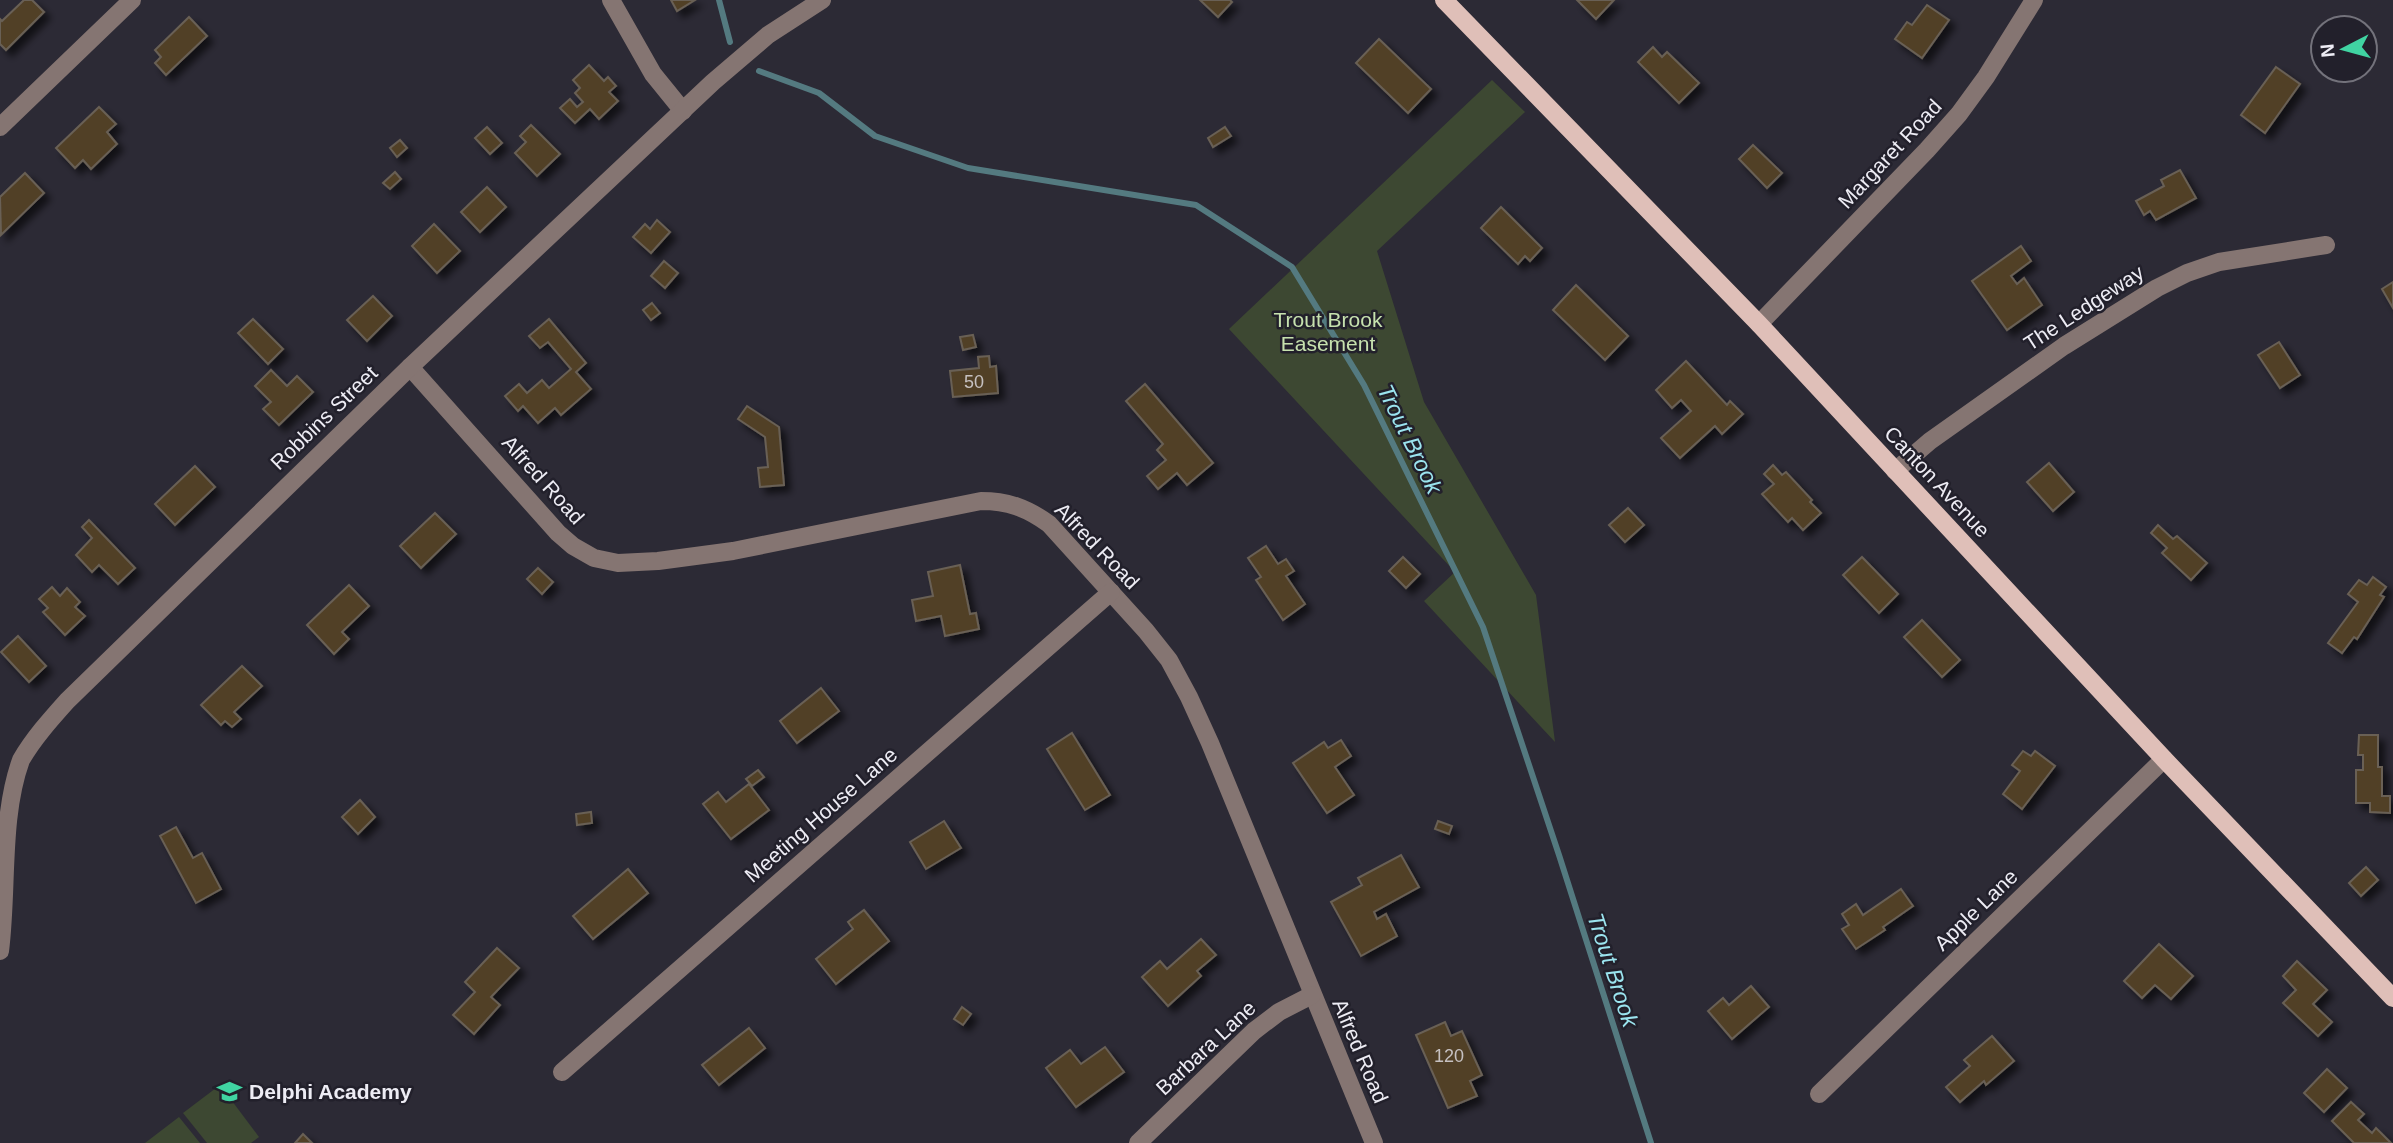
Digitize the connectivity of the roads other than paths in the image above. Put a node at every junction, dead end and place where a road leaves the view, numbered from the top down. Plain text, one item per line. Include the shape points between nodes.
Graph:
1 (132, 0) edge
2 (611, 0) edge
3 (822, 0) edge
4 (1444, 0) edge
5 (2034, 0) edge
6 (683, 111) junction
7 (0, 127) edge
8 (2326, 245) dead end
9 (1759, 324) junction
10 (410, 367) junction
11 (1895, 471) junction
12 (1111, 592) junction
13 (2164, 759) junction
14 (1, 850) edge
15 (0, 951) edge
16 (1312, 995) junction
17 (2393, 998) edge
18 (562, 1072) dead end
19 (1819, 1094) dead end
20 (1138, 1143) edge
21 (1374, 1143) edge

1 - 7 street
2 - 6 street via 653,74
3 - 6 street, Robbins Street via 768,35
4 - 9 main road, Canton Avenue
5 - 9 street, Margaret Road via 1943,133
6 - 10 street, Robbins Street
8 - 11 street, The Ledgeway via 2219,262 2157,288 2064,346
9 - 11 main road, Canton Avenue
10 - 12 street, Alfred Road via 558,533 594,558 626,563 683,559 969,503 1004,502 1049,524
10 - 14 street, Robbins Street via 54,715 13,779 3,814
11 - 13 main road, Canton Avenue
12 - 16 street, Alfred Road via 1157,645 1189,697
12 - 18 street, Meeting House Lane
13 - 17 main road, Canton Avenue
13 - 19 street, Apple Lane
14 - 15 street, Robbins Street
16 - 20 street, Barbara Lane via 1254,1031
16 - 21 street, Alfred Road

